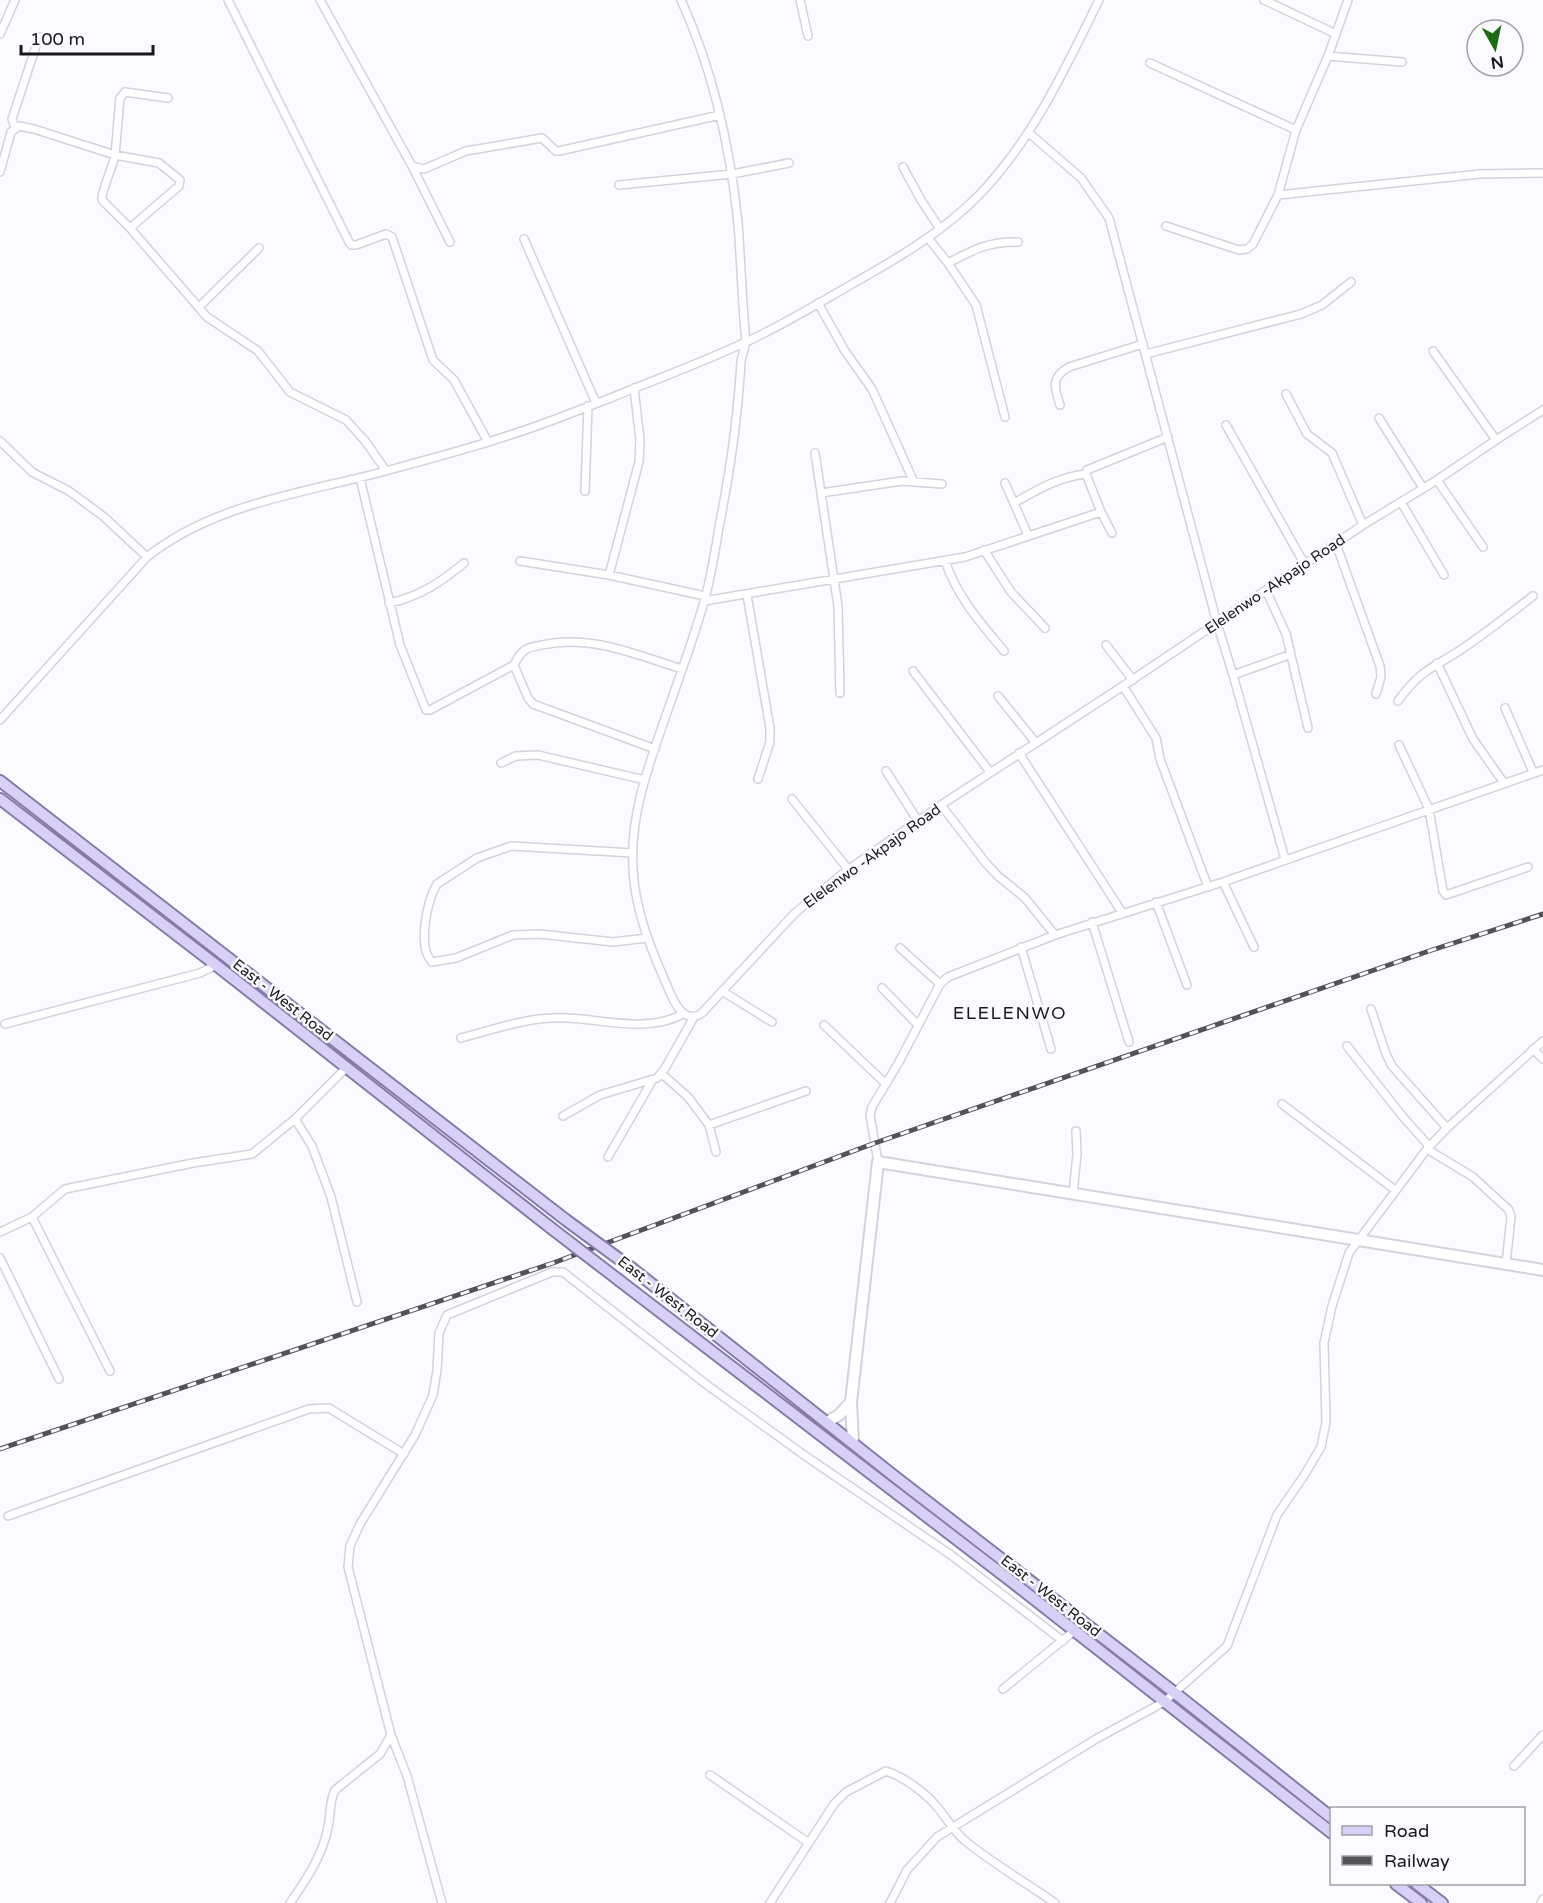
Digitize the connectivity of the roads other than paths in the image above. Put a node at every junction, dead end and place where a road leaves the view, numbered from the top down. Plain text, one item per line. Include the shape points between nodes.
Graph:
1 (15, 0) edge
2 (228, 0) edge
3 (320, 0) edge
4 (681, 0) edge
5 (800, 0) edge
6 (1099, 0) edge
7 (1264, 0) edge
8 (1348, 0) edge
9 (1278, 3) edge
10 (0, 34) edge
11 (1336, 34) junction
12 (808, 36) dead end
13 (39, 37) dead end
14 (1328, 56) junction
15 (1402, 62) dead end
16 (1150, 63) dead end
17 (168, 98) dead end
18 (720, 115) junction
19 (15, 128) junction
20 (1296, 130) junction
21 (1029, 133) junction
22 (114, 155) junction
23 (789, 163) dead end
24 (412, 166) junction
25 (903, 167) dead end
26 (0, 172) edge
27 (1543, 173) edge
28 (732, 174) junction
29 (619, 185) dead end
30 (1278, 195) junction
31 (1166, 226) dead end
32 (130, 228) junction
33 (940, 229) junction
34 (928, 237) junction
35 (524, 239) dead end
36 (450, 242) dead end
37 (1018, 242) dead end
38 (259, 248) dead end
39 (948, 263) junction
40 (1351, 282) dead end
41 (819, 303) junction
42 (199, 307) junction
43 (746, 342) junction
44 (1143, 344) junction
45 (1433, 351) dead end
46 (1146, 354) junction
47 (634, 388) junction
48 (1286, 394) dead end
49 (596, 403) junction
50 (1060, 405) dead end
51 (588, 406) junction
52 (1543, 410) edge
53 (1005, 417) dead end
54 (1380, 418) dead end
55 (1226, 425) dead end
56 (1168, 437) junction
57 (1496, 440) junction
58 (0, 441) edge
59 (488, 442) junction
60 (815, 453) dead end
61 (387, 471) junction
62 (1086, 474) junction
63 (360, 478) junction
64 (913, 480) junction
65 (1437, 480) junction
66 (1005, 483) dead end
67 (942, 484) dead end
68 (1423, 488) junction
69 (585, 491) dead end
70 (821, 494) junction
71 (1401, 502) junction
72 (1014, 503) junction
73 (1101, 512) junction
74 (1363, 525) junction
75 (1112, 533) dead end
76 (1028, 536) junction
77 (1336, 544) junction
78 (1483, 547) dead end
79 (984, 550) junction
80 (147, 557) junction
81 (520, 561) dead end
82 (945, 561) junction
83 (464, 563) dead end
84 (1305, 565) junction
85 (609, 575) junction
86 (1444, 575) dead end
87 (834, 580) junction
88 (1266, 590) junction
89 (747, 595) junction
90 (1533, 596) dead end
91 (705, 599) junction
92 (389, 603) junction
93 (1216, 623) junction
94 (1045, 628) dead end
95 (1106, 645) dead end
96 (1004, 651) dead end
97 (1289, 655) junction
98 (1437, 663) junction
99 (514, 665) junction
100 (682, 669) junction
101 (913, 671) dead end
102 (1233, 675) junction
103 (1133, 680) junction
104 (1124, 686) junction
105 (840, 693) dead end
106 (1376, 694) dead end
107 (998, 696) dead end
108 (1398, 701) dead end
109 (1505, 708) dead end
110 (0, 720) edge
111 (1308, 728) dead end
112 (1036, 743) junction
113 (1399, 745) dead end
114 (655, 749) junction
115 (1019, 753) junction
116 (501, 763) dead end
117 (1543, 770) edge
118 (886, 771) dead end
119 (990, 772) junction
120 (1533, 772) junction
121 (758, 779) dead end
122 (645, 780) junction
123 (0, 781) edge
124 (1504, 783) junction
125 (0, 799) edge
126 (792, 799) dead end
127 (941, 805) junction
128 (1429, 809) junction
129 (918, 821) junction
130 (633, 853) junction
131 (1286, 859) junction
132 (1528, 867) dead end
133 (848, 869) junction
134 (1223, 882) junction
135 (1208, 887) junction
136 (1156, 903) junction
137 (1123, 914) junction
138 (1092, 922) junction
139 (1055, 935) junction
140 (647, 938) junction
141 (1021, 947) junction
142 (1254, 947) dead end
143 (900, 948) dead end
144 (216, 965) junction
145 (940, 984) junction
146 (1187, 985) dead end
147 (882, 988) dead end
148 (722, 991) junction
149 (1371, 1009) dead end
150 (683, 1014) junction
151 (694, 1017) junction
152 (772, 1022) dead end
153 (5, 1024) dead end
154 (824, 1025) dead end
155 (918, 1025) junction
156 (460, 1038) dead end
157 (1543, 1041) edge
158 (1129, 1042) dead end
159 (1347, 1046) dead end
160 (1051, 1049) dead end
161 (1533, 1049) junction
162 (1543, 1059) edge
163 (347, 1067) junction
164 (662, 1073) junction
165 (652, 1081) junction
166 (886, 1084) junction
167 (806, 1091) dead end
168 (1282, 1104) dead end
169 (563, 1116) dead end
170 (295, 1119) junction
171 (709, 1125) junction
172 (1447, 1128) junction
173 (1076, 1131) dead end
174 (1429, 1148) junction
175 (716, 1152) dead end
176 (608, 1156) dead end
177 (878, 1162) junction
178 (1395, 1190) junction
179 (1073, 1194) junction
180 (32, 1217) junction
181 (0, 1232) edge
182 (1358, 1239) junction
183 (0, 1258) edge
184 (1506, 1264) junction
185 (1543, 1270) edge
186 (357, 1302) dead end
187 (110, 1371) dead end
188 (59, 1379) dead end
189 (850, 1402) junction
190 (827, 1422) junction
191 (853, 1443) junction
192 (404, 1454) junction
193 (8, 1516) dead end
194 (963, 1545) junction
195 (955, 1557) junction
196 (1074, 1631) junction
197 (1063, 1641) junction
198 (1003, 1689) dead end
199 (1175, 1693) junction
200 (1164, 1702) junction
201 (391, 1735) junction
202 (1543, 1735) edge
203 (1514, 1766) dead end
204 (710, 1775) dead end
205 (1330, 1816) edge
206 (952, 1828) junction
207 (1330, 1831) edge
208 (809, 1843) junction
209 (1397, 1885) edge
210 (1418, 1885) edge
211 (1543, 1899) edge
212 (290, 1903) edge
213 (442, 1903) edge
214 (770, 1903) edge
215 (890, 1903) edge
216 (1055, 1903) edge
217 (1421, 1903) edge
218 (1442, 1903) edge
219 (1541, 1903) edge

1 - 10 street
2 - 59 street via 351,245 386,234 392,237 433,360 454,380
3 - 24 street
4 - 18 street via 706,62
5 - 12 street
6 - 21 street
7 - 9 street
8 - 11 street
9 - 11 street
11 - 14 street
13 - 19 street via 12,119
14 - 15 street
14 - 20 street
16 - 20 street
17 - 22 street via 125,92 120,98
18 - 24 street via 559,151 542,138 465,151 424,169
18 - 28 street
19 - 22 street via 25,126
19 - 26 street
20 - 30 street
21 - 33 street via 978,195
21 - 44 street via 1081,178 1109,218
22 - 32 street via 101,197
22 - 32 street via 159,163 180,180 179,186
23 - 28 street
24 - 36 street
25 - 33 street
27 - 30 street via 1480,174
28 - 29 street
28 - 43 street
30 - 31 street via 1253,244 1243,250
32 - 42 street
33 - 34 street
34 - 39 street
34 - 41 street
35 - 49 street
37 - 39 street via 987,244
38 - 42 street
39 - 53 street via 976,304
40 - 46 street via 1322,305 1301,314
41 - 43 street
41 - 64 street via 845,351 872,389
42 - 61 street via 214,323 258,351 290,392 354,426
43 - 47 street
43 - 91 street via 727,484
44 - 46 street
44 - 50 street via 1058,373 1055,379
45 - 57 street
46 - 56 street
47 - 49 street
47 - 85 street via 639,462
48 - 74 street via 1307,435 1332,453
49 - 51 street
51 - 59 street
51 - 69 street
52 - 57 street, Elelenwo -Akpajo Road
54 - 68 street
55 - 84 street
56 - 62 street via 1086,470
56 - 93 street
57 - 65 street, Elelenwo -Akpajo Road
58 - 80 street via 32,472 69,491 103,516
59 - 61 street
60 - 70 street
61 - 63 street
62 - 72 street via 1047,484
62 - 73 street
63 - 80 street via 217,518 174,537
63 - 92 street
64 - 67 street
64 - 70 street
65 - 68 street, Elelenwo -Akpajo Road
65 - 78 street
66 - 72 street
68 - 71 street, Elelenwo -Akpajo Road
70 - 87 street
71 - 74 street, Elelenwo -Akpajo Road
71 - 86 street
72 - 76 street
73 - 75 street
73 - 76 street
74 - 77 street, Elelenwo -Akpajo Road
76 - 79 street
77 - 84 street, Elelenwo -Akpajo Road
77 - 106 street via 1380,666
79 - 82 street
79 - 94 street via 1011,592
80 - 110 street
81 - 85 street
82 - 87 street
82 - 96 street via 966,605
83 - 92 street via 422,593
84 - 88 street, Elelenwo -Akpajo Road
85 - 91 street
87 - 89 street
87 - 105 street via 840,627
88 - 93 street, Elelenwo -Akpajo Road
88 - 97 street via 1286,634
89 - 91 street
89 - 121 street via 770,728 770,742
90 - 98 street
91 - 100 street
92 - 99 street via 400,645 426,710
93 - 102 street
93 - 103 street, Elelenwo -Akpajo Road
95 - 103 street
97 - 102 street
97 - 111 street
98 - 108 street via 1417,677
98 - 124 street via 1473,740
99 - 100 street via 527,648 569,641 619,649
99 - 114 street via 533,704
100 - 114 street
101 - 119 street
102 - 131 street
103 - 104 street, Elelenwo -Akpajo Road
104 - 112 street, Elelenwo -Akpajo Road
104 - 135 street via 1156,738 1160,759
107 - 112 street
109 - 120 street
112 - 115 street, Elelenwo -Akpajo Road
113 - 128 street
114 - 122 street
115 - 119 street, Elelenwo -Akpajo Road
115 - 137 street
116 - 122 street via 516,756 538,755
117 - 120 street
118 - 129 street
119 - 127 street, Elelenwo -Akpajo Road
120 - 124 street
122 - 130 street via 636,816
123 - 190 main road, East - West Road, bridge
124 - 128 street
125 - 144 main road, East - West Road
126 - 133 street
127 - 129 street, Elelenwo -Akpajo Road
127 - 139 street via 985,862 1025,898
128 - 131 street
128 - 132 street via 1446,895
129 - 133 street, Elelenwo -Akpajo Road
130 - 140 street via 635,886
130 - 140 street via 511,846 477,858 436,884 425,927 425,951 432,962 456,958 513,935 613,942
131 - 134 street
133 - 148 street, Elelenwo -Akpajo Road via 795,912
134 - 135 street
134 - 142 street
135 - 136 street
136 - 137 street
136 - 146 street
137 - 138 street
138 - 139 street
138 - 158 street
139 - 141 street
140 - 150 street
141 - 145 street via 958,972
141 - 160 street
143 - 145 street
144 - 153 street via 200,973
144 - 163 main road, East - West Road
145 - 155 street
147 - 155 street
148 - 151 street, Elelenwo -Akpajo Road
148 - 152 street
149 - 172 street via 1392,1066
150 - 151 street
150 - 156 street via 666,1022 642,1024 548,1018
151 - 164 street, Elelenwo -Akpajo Road
154 - 166 street
155 - 166 street
157 - 161 street
159 - 174 street
161 - 162 street
161 - 172 street
163 - 170 street
163 - 194 main road, East - West Road, bridge
164 - 165 street
164 - 171 street via 688,1097
165 - 169 street via 600,1095
165 - 176 street
166 - 177 street via 870,1115
167 - 171 street
168 - 178 street
170 - 180 street via 252,1154 65,1189
170 - 186 street via 312,1146 331,1197
171 - 175 street
172 - 174 street
173 - 179 street
174 - 178 street
174 - 184 street via 1473,1177 1509,1210
177 - 179 street
177 - 189 street
178 - 182 street
179 - 182 street
180 - 181 street
180 - 187 street
182 - 184 street
182 - 199 street via 1344,1265 1324,1343 1326,1422 1321,1447 1277,1515 1227,1646
183 - 188 street
184 - 185 street
189 - 190 street
189 - 191 street
190 - 191 main road, East - West Road
191 - 199 main road, East - West Road
192 - 193 street via 329,1408 309,1409
192 - 195 street via 433,1395 439,1333 447,1315 540,1276 562,1272 707,1385
192 - 201 street via 360,1524 350,1546 348,1567
194 - 195 street
194 - 196 main road, East - West Road
195 - 197 street
196 - 197 street
196 - 200 main road, East - West Road
197 - 198 street
199 - 200 street
199 - 205 main road, East - West Road
200 - 206 street
200 - 207 main road, East - West Road
201 - 212 street via 380,1754 335,1790 321,1850
201 - 213 street via 407,1776
202 - 203 street
204 - 208 street
206 - 208 street via 928,1797 886,1771 846,1792
206 - 215 street via 937,1837 907,1870
206 - 216 street
208 - 214 street
209 - 217 main road
210 - 218 main road
211 - 219 street

